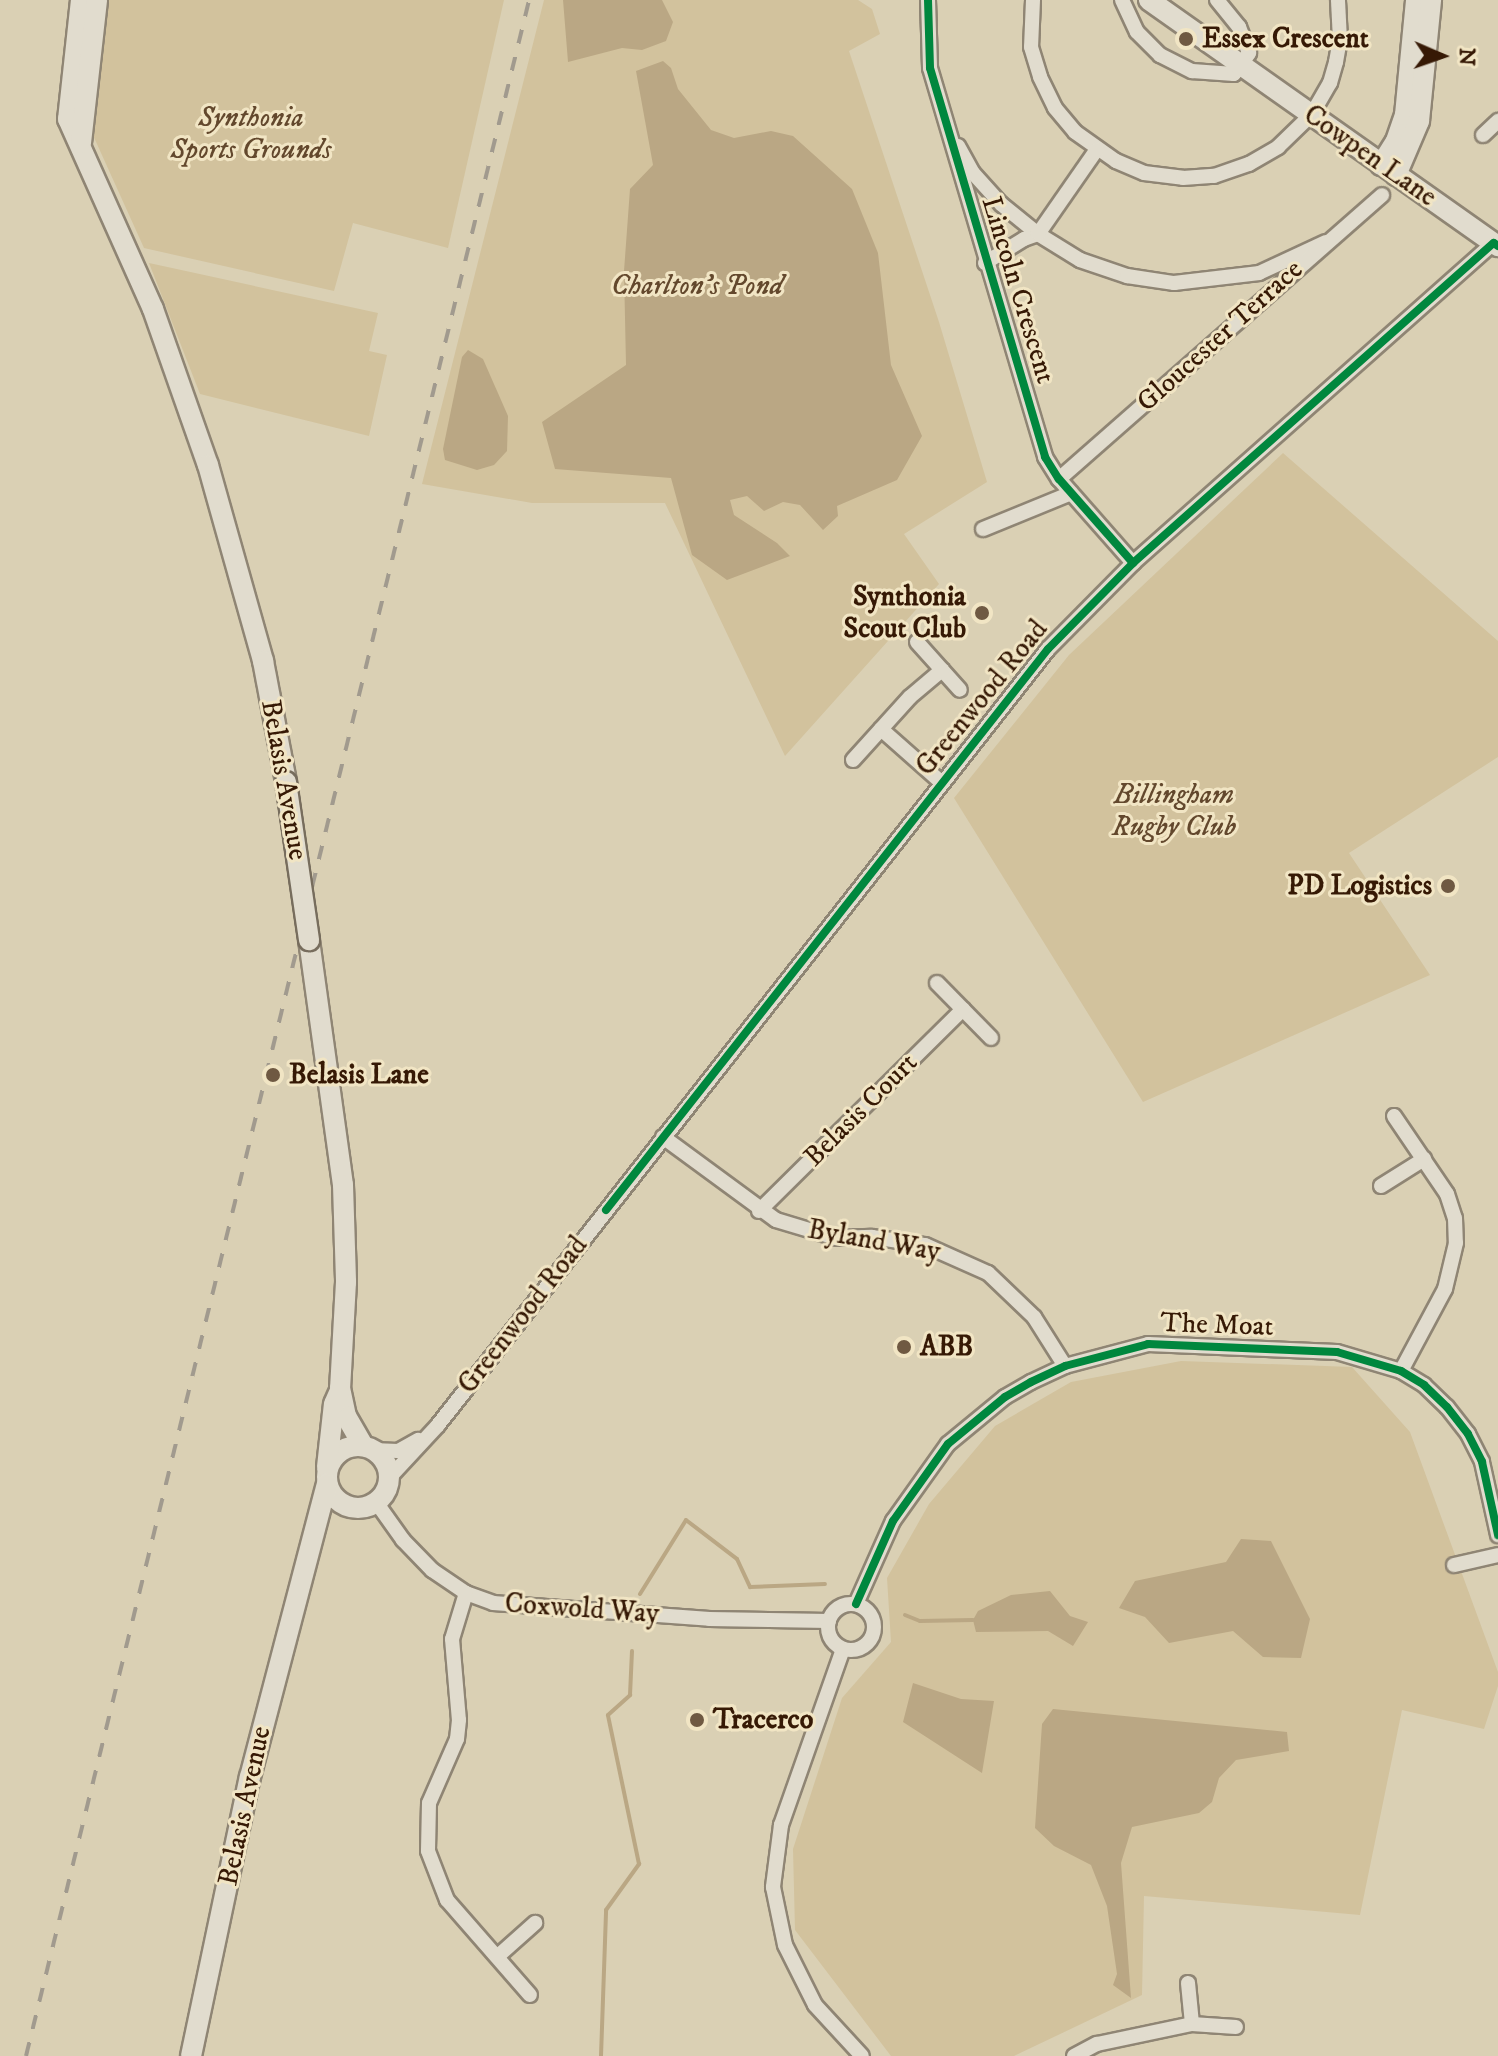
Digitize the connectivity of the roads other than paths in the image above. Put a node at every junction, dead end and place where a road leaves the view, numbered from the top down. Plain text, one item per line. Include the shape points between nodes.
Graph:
1 (81, 0) edge
2 (97, 0) edge
3 (928, 0) edge
4 (1033, 0) edge
5 (1122, 0) edge
6 (1149, 0) edge
7 (1217, 0) edge
8 (1338, 0) edge
9 (1416, 0) edge
10 (1431, 0) edge
11 (1243, 66) junction
12 (1312, 114) junction
13 (1498, 121) edge
14 (948, 128) junction
15 (1483, 135) dead end
16 (80, 147) junction
17 (1097, 149) junction
18 (1389, 170) junction
19 (1382, 195) dead end
20 (1038, 234) junction
21 (1326, 242) junction
22 (1496, 245) edge
23 (985, 263) junction
24 (1259, 273) junction
25 (1269, 293) junction
26 (1059, 479) junction
27 (1071, 493) junction
28 (981, 530) dead end
29 (1133, 563) junction
30 (917, 642) dead end
31 (942, 670) junction
32 (960, 690) dead end
33 (881, 729) junction
34 (853, 760) dead end
35 (941, 782) junction
36 (937, 983) dead end
37 (963, 1009) junction
38 (991, 1038) dead end
39 (1394, 1116) dead end
40 (663, 1137) junction
41 (1424, 1159) junction
42 (1381, 1186) dead end
43 (759, 1211) junction
44 (1065, 1366) junction
45 (1401, 1371) junction
46 (340, 1388) junction
47 (426, 1436) junction
48 (368, 1448) junction
49 (327, 1478) junction
50 (389, 1478) junction
51 (367, 1505) junction
52 (1498, 1535) edge
53 (1498, 1555) edge
54 (307, 1558) junction
55 (1454, 1565) dead end
56 (466, 1593) junction
57 (856, 1604) junction
58 (829, 1621) junction
59 (843, 1649) junction
60 (535, 1923) dead end
61 (498, 1956) junction
62 (1188, 1983) dead end
63 (530, 1995) dead end
64 (1192, 2024) junction
65 (1236, 2027) dead end
66 (191, 2056) edge
67 (862, 2056) edge
68 (1074, 2056) edge

1 - 16 main road, Belasis Avenue via 68,119
2 - 16 main road
3 - 14 street, Lincoln Crescent via 930,68
4 - 17 street via 1031,47 1040,77 1055,108
5 - 11 street via 1137,32 1160,55 1192,71 1215,75 1234,74
6 - 11 main road, Cowpen Lane
7 - 11 street via 1239,27 1249,53
8 - 12 street via 1336,62
9 - 18 main road via 1405,115
10 - 18 main road via 1419,121
11 - 12 main road, Cowpen Lane
12 - 17 street via 1278,147 1214,176 1144,173
12 - 18 main road, Cowpen Lane
13 - 15 street
14 - 20 street via 973,173
14 - 23 street, Lincoln Crescent
16 - 46 main road, Belasis Avenue, bridge via 153,309 208,465 263,661 286,782 343,1185 346,1282
17 - 20 street
18 - 22 main road, Cowpen Lane
19 - 21 street, Gloucester Terrace
20 - 23 street
20 - 24 street via 1080,260 1127,276 1174,283
21 - 24 street
21 - 25 street, Gloucester Terrace
22 - 29 street, Greenwood Road
23 - 26 street, Lincoln Crescent via 1045,457
24 - 25 street
25 - 26 street, Gloucester Terrace
26 - 27 street, Lincoln Crescent
27 - 28 street
27 - 29 street, Lincoln Crescent
29 - 35 street, Greenwood Road via 1030,669
30 - 31 street
31 - 32 street
31 - 33 street
33 - 34 street
33 - 35 street
35 - 40 street, Greenwood Road
36 - 37 street
37 - 38 street
37 - 43 street, Belasis Court
39 - 41 street
40 - 43 street, Byland Way
40 - 47 street, Greenwood Road
41 - 42 street
41 - 45 street via 1447,1194 1456,1243 1445,1289
43 - 44 street, Byland Way via 817,1234 904,1241 965,1260 1021,1303
44 - 45 street, The Moat via 1129,1348 1177,1344 1337,1352
44 - 57 street, The Moat via 1005,1397 948,1444 893,1521
45 - 52 street, The Moat via 1447,1407 1468,1434 1482,1462
46 - 48 main road, Belasis Avenue via 346,1416
46 - 49 main road, Belasis Avenue
47 - 48 street, Greenwood Road via 398,1451
47 - 50 street, Greenwood Road
48 - 49 main road via 340,1452
48 - 50 main road via 387,1467
49 - 51 main road via 339,1502
49 - 54 main road, Belasis Avenue
50 - 51 main road
51 - 54 main road, Belasis Avenue via 331,1518
51 - 56 street, Coxwold Way via 432,1570
53 - 55 street
54 - 66 main road, Belasis Avenue via 250,1777
56 - 58 street, Coxwold Way via 514,1607
56 - 61 street via 452,1639 457,1739 434,1787 426,1833 438,1885
57 - 58 street via 844,1604
57 - 59 street via 868,1610 874,1634 867,1645
58 - 59 street via 828,1632
59 - 67 street via 781,1825 773,1887 785,1945 815,2005
60 - 61 street
61 - 63 street
62 - 64 street
64 - 65 street
64 - 68 street via 1097,2044

